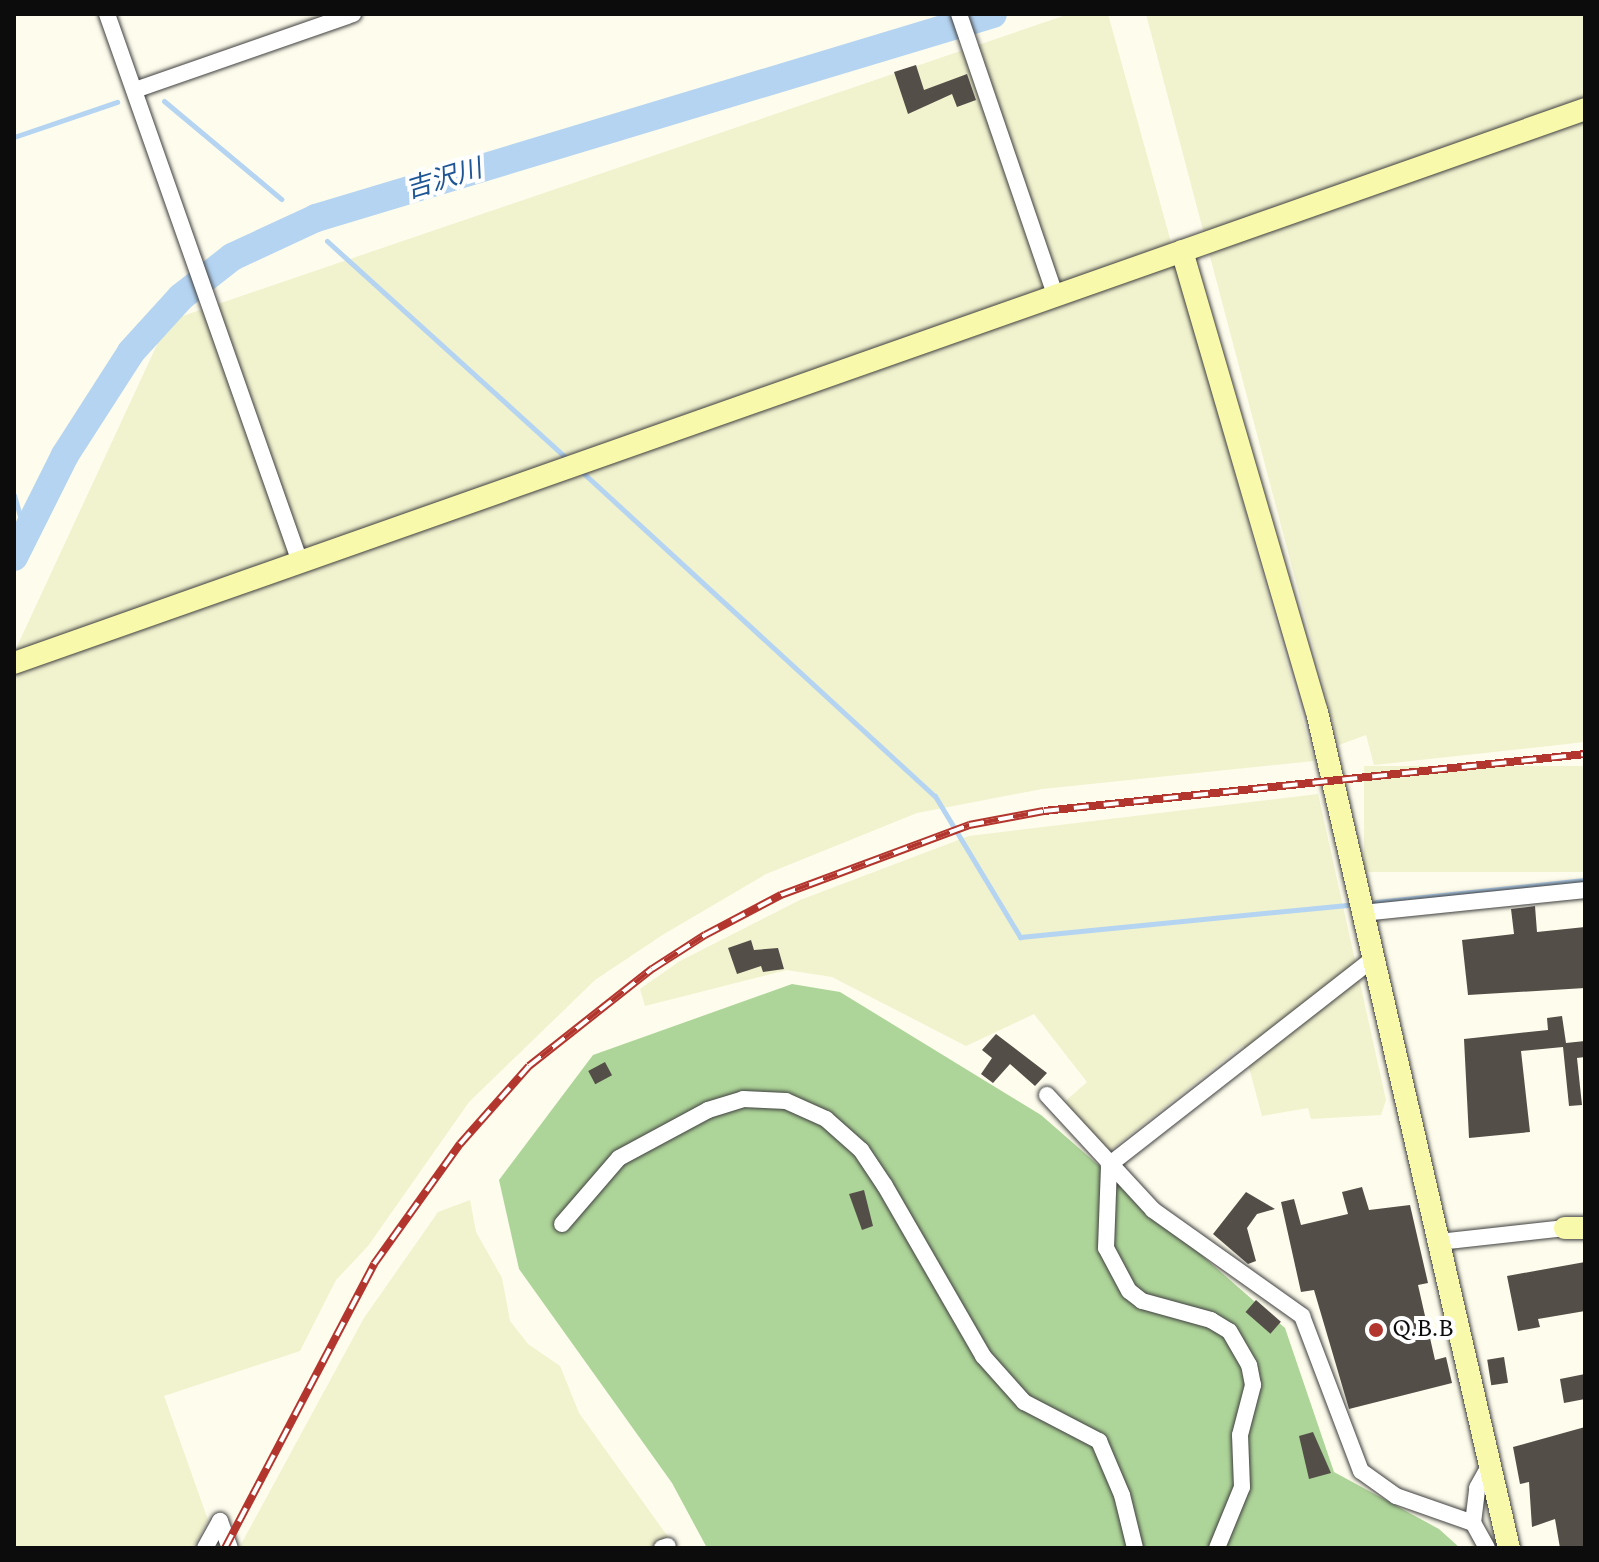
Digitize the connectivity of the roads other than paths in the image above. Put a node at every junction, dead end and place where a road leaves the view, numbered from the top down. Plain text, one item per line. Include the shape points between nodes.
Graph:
1 (107, 14) edge
2 (353, 14) edge
3 (961, 21) edge
4 (135, 90) junction
5 (1585, 109) edge
6 (1182, 251) junction
7 (1055, 295) junction
8 (300, 562) junction
9 (14, 663) edge
10 (1585, 890) edge
11 (1363, 913) junction
12 (1373, 959) junction
13 (1047, 1095) dead end
14 (1109, 1165) junction
15 (562, 1224) dead end
16 (1575, 1228) edge
17 (1439, 1242) junction
18 (1489, 1466) junction
19 (1473, 1523) junction
20 (205, 1548) edge
21 (230, 1548) edge
22 (1135, 1548) edge
23 (1217, 1548) edge
24 (1487, 1548) edge
25 (1509, 1548) edge

1 - 4 street
2 - 4 street
3 - 7 street
4 - 8 street
5 - 6 street
6 - 7 street
6 - 11 street via 1293,624
7 - 8 street
8 - 9 street
10 - 11 street
11 - 12 street
12 - 14 street
12 - 17 street
13 - 14 street
14 - 19 street via 1153,1210 1302,1316 1361,1471 1396,1496
14 - 23 street via 1106,1248 1129,1291 1142,1301 1211,1320 1229,1331 1249,1365 1253,1385 1240,1435 1242,1487
15 - 22 street via 619,1158 708,1110 743,1099 786,1101 826,1119 877,1174 983,1356 1024,1402 1099,1441 1122,1495
16 - 17 street
17 - 18 street
18 - 19 street via 1477,1488
18 - 25 street
19 - 24 street
20 - 21 street via 220,1521

